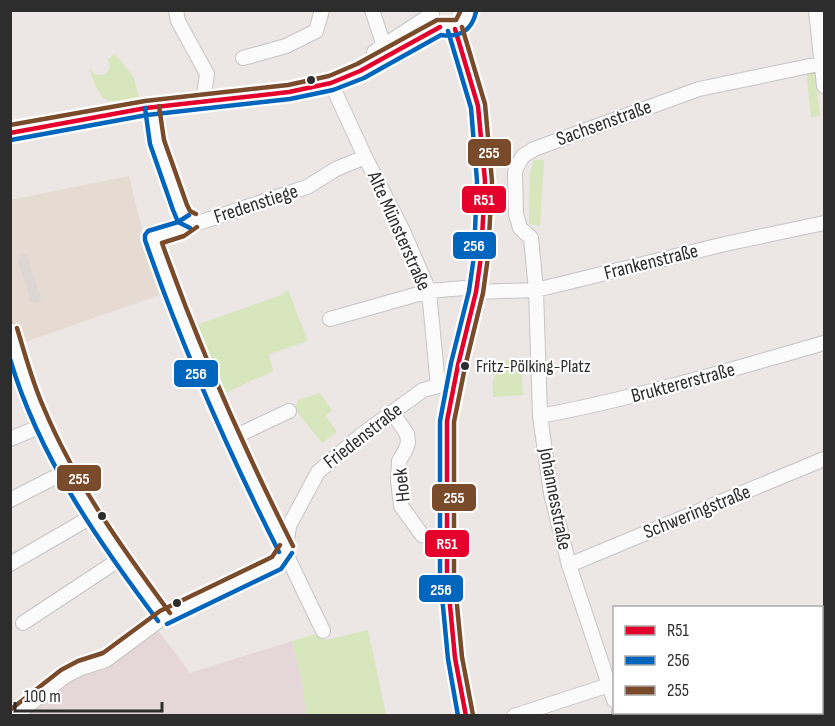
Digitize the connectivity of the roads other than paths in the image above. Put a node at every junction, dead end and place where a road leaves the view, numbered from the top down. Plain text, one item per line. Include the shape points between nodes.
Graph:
1 (322, 10) edge
2 (372, 10) edge
3 (469, 10) edge
4 (816, 10) edge
5 (178, 12) edge
6 (432, 12) edge
7 (440, 27) junction
8 (455, 29) junction
9 (384, 46) junction
10 (243, 58) dead end
11 (823, 63) edge
12 (330, 80) junction
13 (825, 86) edge
14 (203, 102) junction
15 (152, 107) junction
16 (10, 133) edge
17 (365, 157) junction
18 (193, 221) junction
19 (825, 223) edge
20 (536, 290) junction
21 (429, 291) junction
22 (476, 292) junction
23 (330, 319) dead end
24 (10, 330) edge
25 (825, 343) edge
26 (16, 375) edge
27 (437, 383) junction
28 (453, 385) junction
29 (289, 411) dead end
30 (392, 412) junction
31 (540, 417) junction
32 (44, 425) junction
33 (232, 438) junction
34 (10, 439) edge
35 (825, 459) edge
36 (65, 472) junction
37 (10, 500) edge
38 (91, 517) junction
39 (446, 542) junction
40 (286, 549) junction
41 (120, 559) junction
42 (10, 564) edge
43 (568, 565) junction
44 (164, 617) junction
45 (22, 623) dead end
46 (323, 631) dead end
47 (609, 685) junction
48 (613, 695) edge
49 (15, 716) edge
50 (466, 716) edge
51 (514, 716) edge

1 - 10 street via 316,31 285,46
2 - 9 street
3 - 8 street via 465,23
4 - 11 street
5 - 14 street via 178,21 207,74
6 - 7 street
6 - 9 street
7 - 8 street
7 - 12 street via 360,71
8 - 22 street via 478,106 483,146 485,188
9 - 12 street
11 - 13 street
11 - 20 street, Sachsenstraße via 699,89 534,148 523,156 515,174 516,214 520,228 531,238
12 - 14 street via 296,91
12 - 17 street, Alte Münsterstraße
14 - 15 street
15 - 16 street
15 - 18 street, Fredenstiege via 158,142 184,217
17 - 18 street, Fredenstiege via 307,187 205,221
17 - 21 street, Alte Münsterstraße
18 - 33 street via 152,238 174,302
19 - 20 street, Frankenstraße
20 - 22 street, Frankenstraße
20 - 31 street, Johannesstraße
21 - 22 street, Frankenstraße via 464,288
21 - 23 street, Frankenstraße
21 - 27 street, Alte Münsterstraße
22 - 28 street
24 - 26 street
25 - 31 street, Bruktererstraße via 644,394
26 - 32 street
27 - 28 street, Friedenstraße
27 - 30 street, Friedenstraße
28 - 39 street via 447,421
29 - 33 street
30 - 39 street, Hoek via 407,434 408,443 399,460 401,506 422,535
30 - 40 street, Friedenstraße via 318,472 289,526
31 - 43 street, Johannesstraße via 551,493
32 - 34 street
32 - 36 street
33 - 40 street
35 - 43 street, Schweringstraße
36 - 37 street
36 - 38 street
38 - 41 street
38 - 42 street
39 - 50 street via 453,639
40 - 44 street via 277,562
40 - 46 street
41 - 44 street
41 - 45 street
43 - 47 street, Johannesstraße
44 - 49 street via 106,660 65,676
47 - 48 street, Johannesstraße
47 - 51 street

